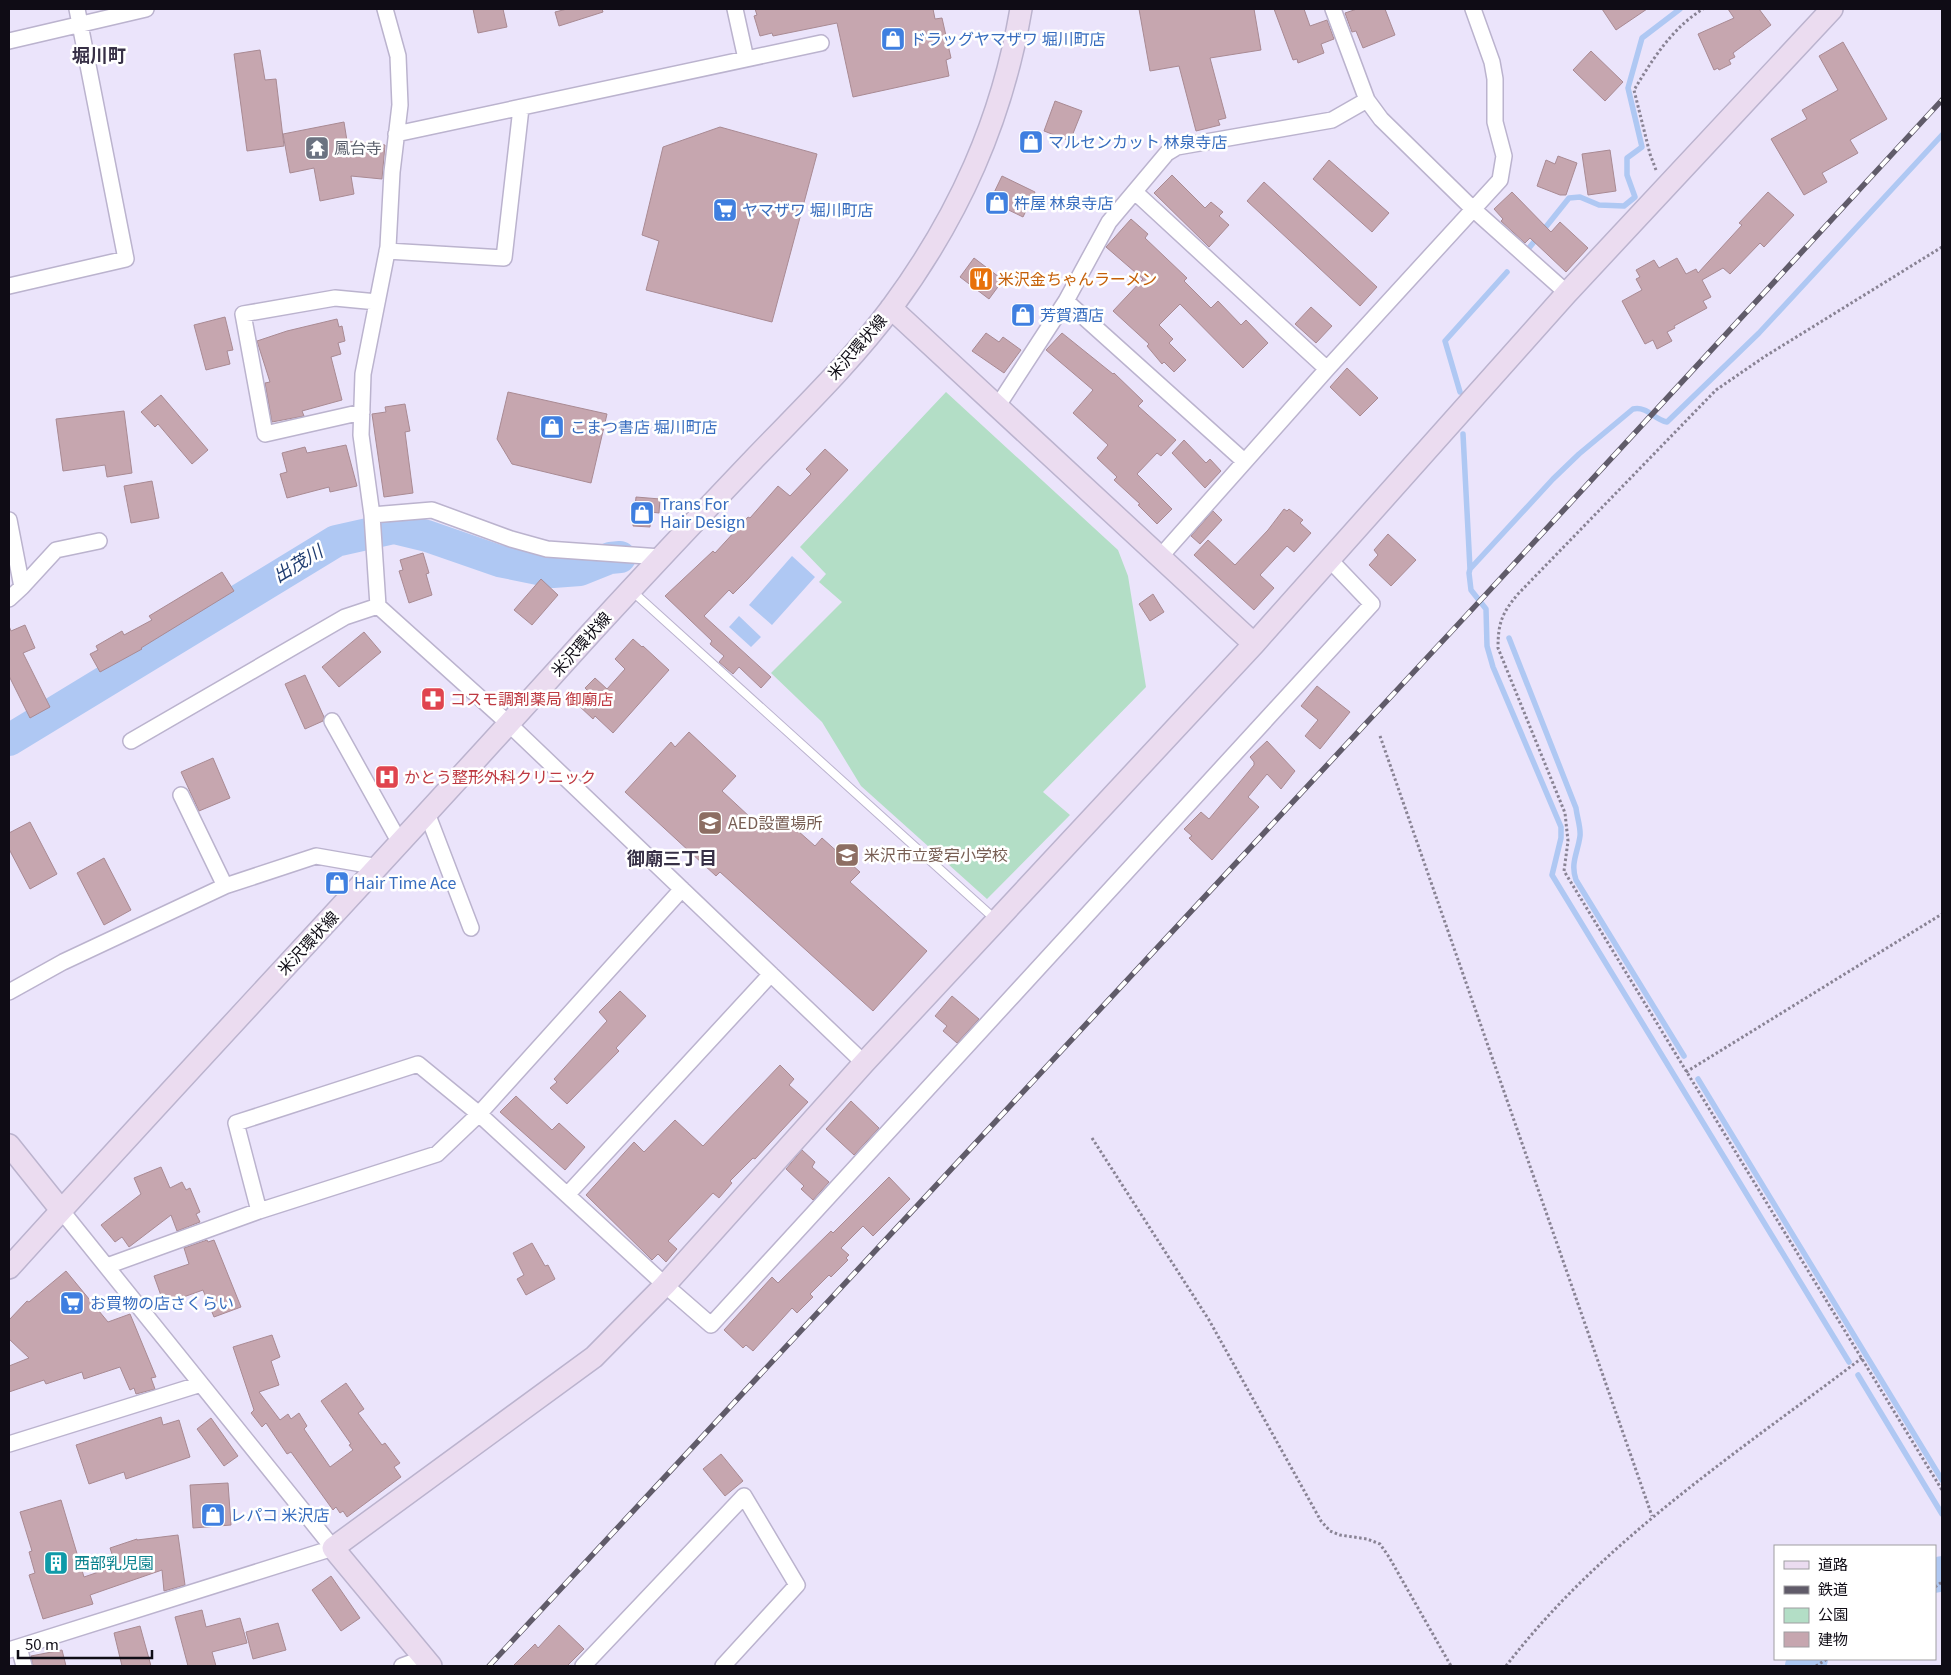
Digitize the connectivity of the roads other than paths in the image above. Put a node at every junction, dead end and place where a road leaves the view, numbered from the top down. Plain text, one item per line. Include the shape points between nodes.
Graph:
1 (77, 9) edge
2 (146, 9) edge
3 (385, 9) edge
4 (736, 9) edge
5 (1021, 9) edge
6 (1333, 9) edge
7 (1474, 9) edge
8 (1832, 9) edge
9 (80, 24) junction
10 (9, 42) edge
11 (821, 43) dead end
12 (746, 59) junction
13 (1367, 100) junction
14 (521, 108) junction
15 (396, 134) junction
16 (1135, 192) junction
17 (1473, 209) junction
18 (387, 251) junction
19 (9, 286) edge
20 (1566, 293) junction
21 (1066, 301) junction
22 (377, 302) junction
23 (891, 308) junction
24 (1327, 369) junction
25 (997, 407) junction
26 (362, 412) junction
27 (1244, 461) junction
28 (372, 515) junction
29 (9, 520) edge
30 (99, 541) dead end
31 (661, 556) junction
32 (1160, 558) junction
33 (1330, 558) junction
34 (22, 587) junction
35 (630, 590) junction
36 (9, 599) edge
37 (378, 606) junction
38 (1254, 644) junction
39 (332, 721) dead end
40 (509, 724) junction
41 (131, 741) dead end
42 (181, 795) dead end
43 (427, 813) junction
44 (400, 844) junction
45 (378, 867) junction
46 (225, 886) junction
47 (682, 889) junction
48 (996, 920) junction
49 (471, 928) dead end
50 (771, 974) junction
51 (9, 992) edge
52 (864, 1063) junction
53 (480, 1114) junction
54 (9, 1145) edge
55 (567, 1195) junction
56 (61, 1210) junction
57 (259, 1211) junction
58 (107, 1266) junction
59 (9, 1268) edge
60 (665, 1285) junction
61 (201, 1384) junction
62 (9, 1444) edge
63 (333, 1548) junction
64 (14, 1648) edge
65 (427, 1662) edge
66 (24, 1666) edge
67 (402, 1666) edge
68 (583, 1666) edge
69 (723, 1666) edge

1 - 9 street
2 - 9 street
3 - 15 street via 398,56 400,105
4 - 12 street
5 - 23 street, 米沢環状線 via 1003,90 975,166 942,231
6 - 13 street
7 - 17 street via 1492,62 1495,122 1504,156 1500,180
8 - 20 street
9 - 10 street
9 - 19 street via 126,259
11 - 12 street
12 - 14 street
13 - 16 street via 1332,120 1177,146 1166,153
13 - 17 street via 1381,119
14 - 15 street
14 - 18 street via 504,258
15 - 18 street
16 - 21 street via 1103,232
16 - 24 street
17 - 20 street
17 - 24 street
18 - 22 street
20 - 33 street
21 - 25 street
21 - 27 street
22 - 26 street via 363,374
22 - 26 street via 335,298 243,314 265,434
23 - 25 street
23 - 31 street, 米沢環状線 via 818,392
24 - 27 street
25 - 32 street
26 - 28 street via 361,435
27 - 32 street
28 - 31 street via 432,510 511,540 547,549
28 - 37 street
29 - 34 street
30 - 34 street via 56,550
31 - 35 street, 米沢環状線
32 - 38 street
33 - 38 street
33 - 60 street via 1372,604 712,1325
34 - 36 street
35 - 40 street, 米沢環状線
35 - 48 lane
37 - 40 street
37 - 41 street via 345,617
38 - 48 street
39 - 44 street
40 - 43 street, 米沢環状線
40 - 47 street
42 - 46 street
43 - 44 street, 米沢環状線
43 - 49 street
44 - 45 street, 米沢環状線
45 - 46 street via 316,856
45 - 56 street, 米沢環状線
46 - 51 street via 63,962
47 - 50 street
47 - 53 street
48 - 52 street
50 - 52 street
50 - 55 street
52 - 60 street
53 - 55 street
53 - 57 street via 437,1154
53 - 57 street via 418,1064 236,1123
54 - 56 street
55 - 60 street
56 - 58 street
56 - 59 street, 米沢環状線
57 - 58 street
58 - 61 street
60 - 63 street via 594,1357
61 - 62 street
61 - 63 street
63 - 64 street
63 - 65 street
64 - 66 street
65 - 67 street
68 - 69 street via 744,1496 797,1585

